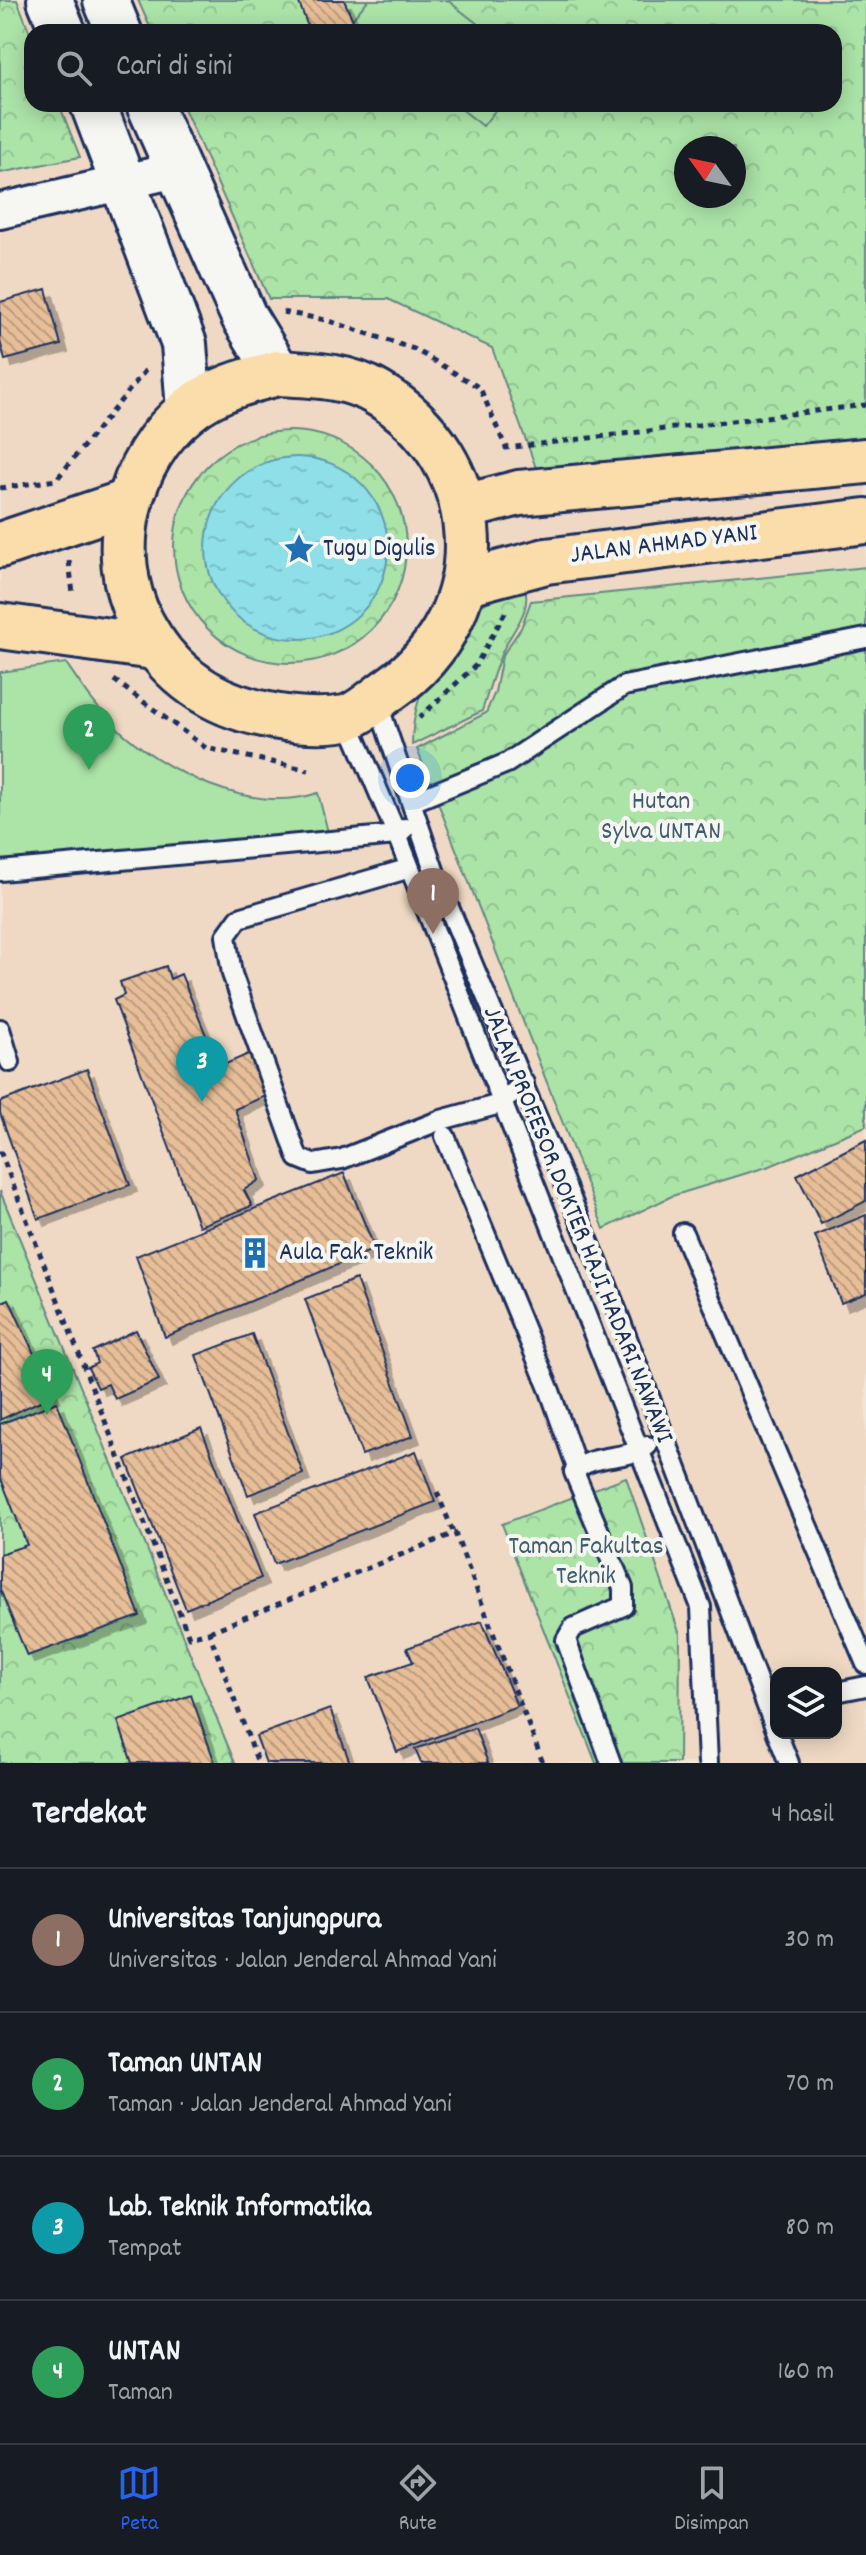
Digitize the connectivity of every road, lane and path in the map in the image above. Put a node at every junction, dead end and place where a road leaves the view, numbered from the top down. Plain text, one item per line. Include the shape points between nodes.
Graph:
1 (50, 0) edge
2 (106, 0) edge
3 (60, 24) edge
4 (116, 24) edge
5 (96, 112) edge
6 (152, 112) edge
7 (176, 170) junction
8 (125, 184) junction
9 (0, 211) edge
10 (270, 310) dead end
11 (157, 356) dead end
12 (278, 373) junction
13 (866, 405) edge
14 (189, 410) junction
15 (866, 461) edge
16 (0, 488) edge
17 (128, 502) junction
18 (464, 507) junction
19 (866, 521) edge
20 (0, 545) edge
21 (69, 560) dead end
22 (464, 583) junction
23 (73, 594) dead end
24 (0, 626) edge
25 (866, 638) edge
26 (154, 647) junction
27 (362, 708) junction
28 (415, 810) junction
29 (397, 835) junction
30 (407, 869) junction
31 (0, 871) edge
32 (0, 1029) edge
33 (10, 1062) dead end
34 (524, 1083) junction
35 (500, 1104) junction
36 (445, 1136) dead end
37 (0, 1151) edge
38 (683, 1233) dead end
39 (661, 1434) junction
40 (639, 1452) junction
41 (577, 1468) junction
42 (437, 1492) dead end
43 (454, 1534) junction
44 (209, 1632) junction
45 (866, 1664) edge
46 (866, 1686) edge
47 (842, 1691) edge
48 (770, 1712) edge
49 (780, 1739) edge
50 (258, 1763) edge
51 (543, 1763) edge
52 (611, 1763) edge
53 (708, 1763) edge
54 (789, 1763) edge

1 - 3 street
2 - 4 street
5 - 8 street
6 - 7 street
7 - 8 street
7 - 12 street via 244,317
8 - 9 street
8 - 14 street via 184,344
10 - 13 path via 326,320 414,349 480,388 506,448
11 - 16 path via 56,480
12 - 14 highway via 231,385
12 - 18 highway via 328,375 375,392 415,421 446,461
14 - 17 highway via 151,451
15 - 18 highway via 519,493
17 - 20 highway
17 - 26 highway via 122,553 131,602
18 - 22 highway
19 - 22 highway, JALAN AHMAD YANI via 546,561
21 - 23 path
22 - 27 highway via 452,618 432,650 407,677
24 - 26 highway
25 - 28 lane via 624,686 507,763
26 - 27 highway via 189,683 232,707 280,718
27 - 28 lane, JALAN PROFESOR DOKTER HAJI HADARI NAWAWI
27 - 29 lane, JALAN PROFESOR DOKTER HAJI HADARI NAWAWI
28 - 29 lane
28 - 34 lane, JALAN PROFESOR DOKTER HAJI HADARI NAWAWI via 437,879
29 - 30 lane, JALAN PROFESOR DOKTER HAJI HADARI NAWAWI
29 - 31 lane
30 - 35 lane, JALAN PROFESOR DOKTER HAJI HADARI NAWAWI
30 - 35 lane via 239,918 226,936 232,974 298,1158 313,1164 342,1159 441,1120
32 - 33 lane
34 - 35 lane
34 - 39 lane, JALAN PROFESOR DOKTER HAJI HADARI NAWAWI
35 - 40 lane, JALAN PROFESOR DOKTER HAJI HADARI NAWAWI
36 - 41 lane
37 - 44 path via 189,1637
38 - 45 lane
39 - 40 lane
39 - 48 lane, JALAN PROFESOR DOKTER HAJI HADARI NAWAWI
40 - 41 lane
40 - 53 lane, JALAN PROFESOR DOKTER HAJI HADARI NAWAWI via 701,1607
41 - 52 lane via 574,1472 623,1588 623,1606 573,1628 566,1640
42 - 43 path
43 - 44 path
43 - 51 path
44 - 50 path
46 - 47 lane
49 - 54 lane, JALAN PROFESOR DOKTER HAJI HADARI NAWAWI

